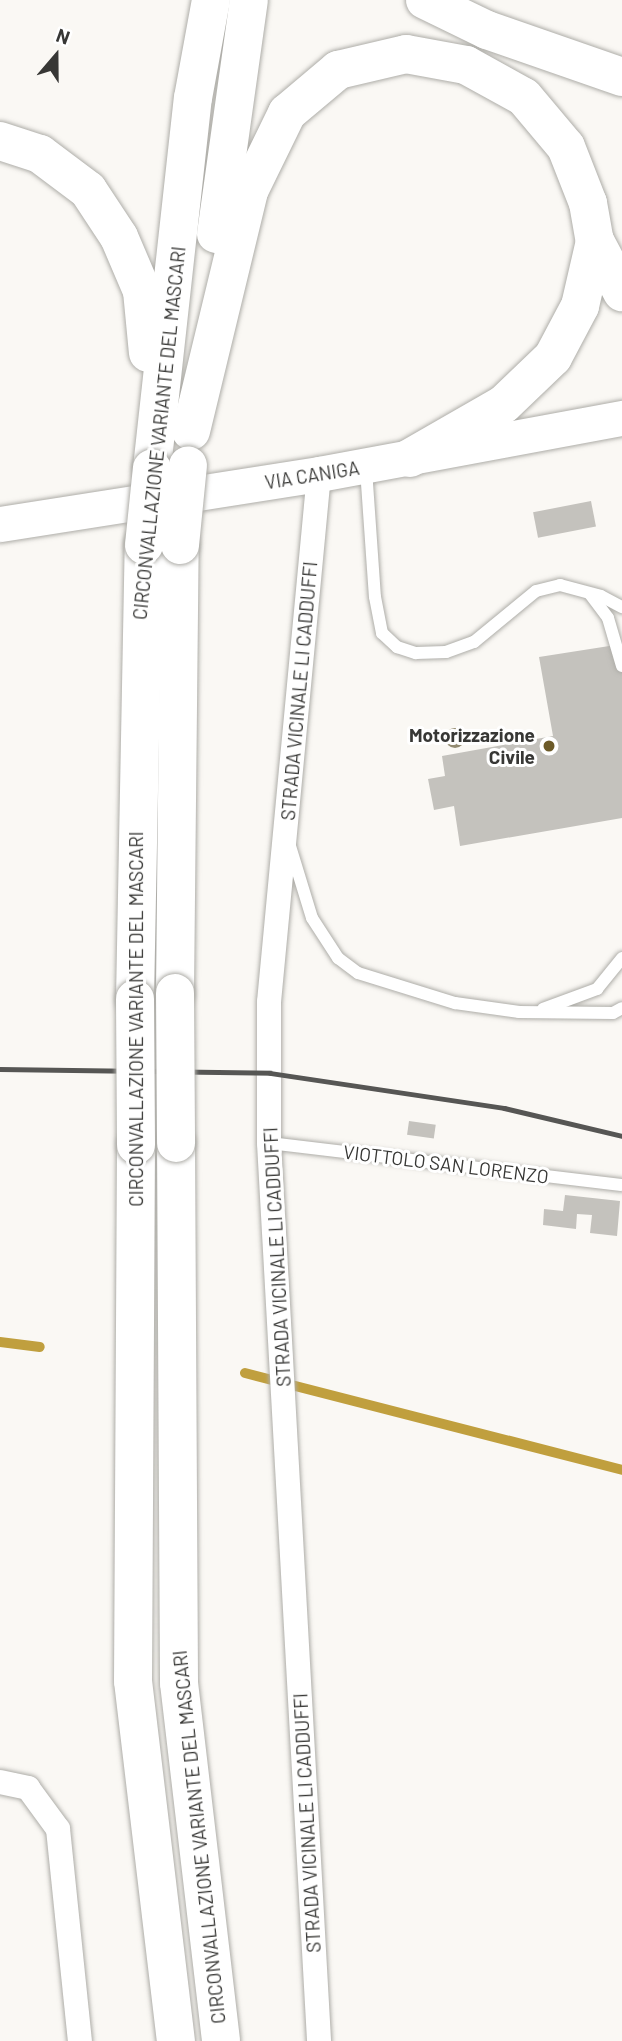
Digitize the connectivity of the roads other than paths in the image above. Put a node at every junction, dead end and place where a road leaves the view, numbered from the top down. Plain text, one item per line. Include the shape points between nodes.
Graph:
1 (211, 0) edge
2 (249, 0) edge
3 (425, 0) edge
4 (622, 77) edge
5 (0, 141) edge
6 (595, 241) junction
7 (622, 292) edge
8 (622, 418) edge
9 (172, 449) junction
10 (410, 458) junction
11 (365, 466) junction
12 (318, 474) junction
13 (0, 524) edge
14 (162, 545) junction
15 (585, 591) junction
16 (622, 607) edge
17 (622, 666) edge
18 (285, 830) junction
19 (622, 958) edge
20 (622, 1008) edge
21 (519, 1012) junction
22 (269, 1143) junction
23 (622, 1185) edge
24 (0, 1782) edge
25 (80, 2041) edge
26 (176, 2041) edge
27 (221, 2041) edge
28 (320, 2041) edge

1 - 9 highway, CIRCONVALLAZIONE VARIANTE DEL MASCARI via 193,98
2 - 9 highway, CIRCONVALLAZIONE VARIANTE DEL MASCARI
3 - 4 highway via 487,30
5 - 9 highway via 40,154 88,190 120,237 142,291
6 - 7 highway
6 - 9 highway via 588,203 566,147 524,97 466,65 406,54 338,70 287,113 249,191
6 - 10 highway via 580,306 553,357 504,404
8 - 10 street, VIA CANIGA
9 - 14 highway, CIRCONVALLAZIONE VARIANTE DEL MASCARI, bridge
10 - 11 street, VIA CANIGA
11 - 12 street, VIA CANIGA
11 - 15 lane via 375,597 382,633 397,647 416,653 446,652 474,642 536,591 561,585
12 - 13 street, VIA CANIGA
12 - 18 street, STRADA VICINALE LI CADDUFFI
14 - 26 highway, CIRCONVALLAZIONE VARIANTE DEL MASCARI, bridge via 135,999 133,1681
14 - 27 highway, CIRCONVALLAZIONE VARIANTE DEL MASCARI, bridge via 175,993 179,1683
15 - 16 lane
15 - 17 lane via 608,618
18 - 21 lane via 312,918 338,958 358,974 455,1003
18 - 22 street, STRADA VICINALE LI CADDUFFI via 269,1002
19 - 21 lane via 597,989 552,1007
20 - 21 lane via 613,1013
22 - 23 lane, VIOTTOLO SAN LORENZO
22 - 28 street, STRADA VICINALE LI CADDUFFI
24 - 25 street via 28,1788 58,1829

